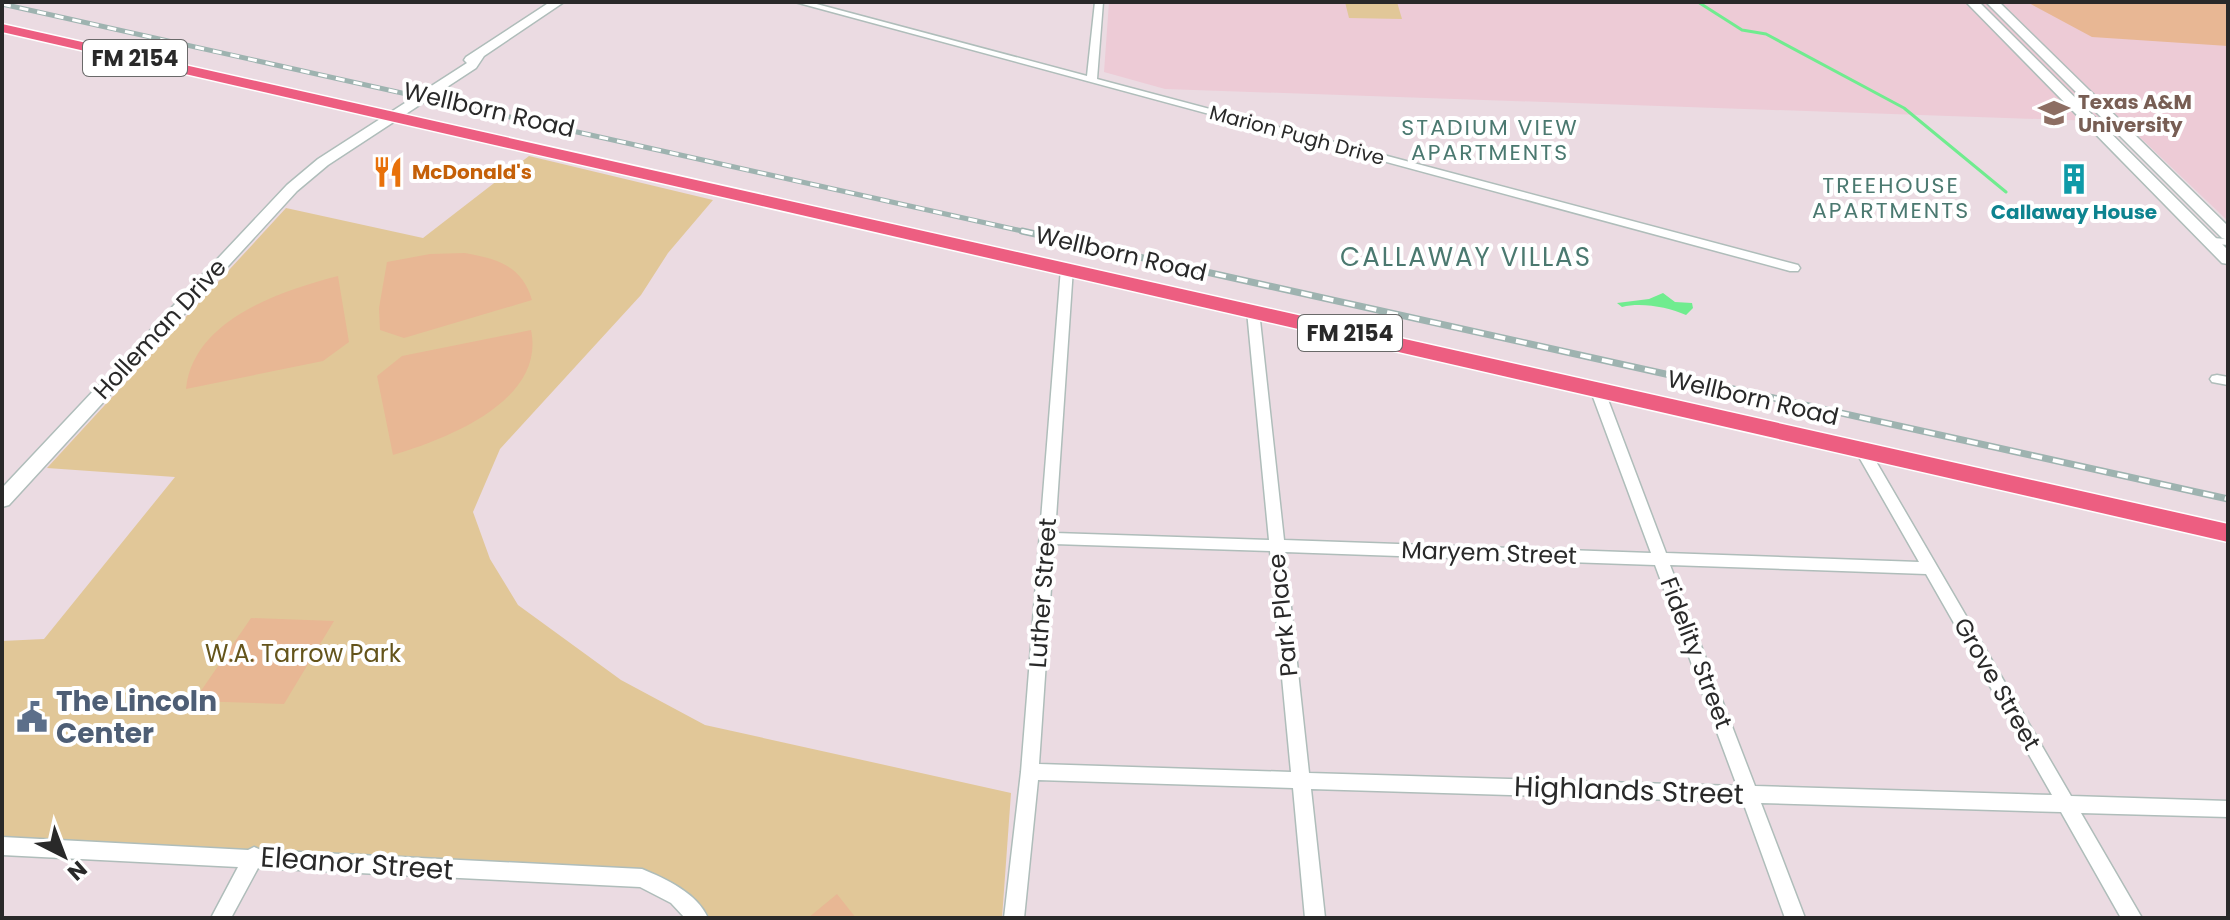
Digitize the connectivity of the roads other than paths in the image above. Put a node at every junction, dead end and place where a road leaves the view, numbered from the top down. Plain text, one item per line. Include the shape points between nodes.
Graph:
1 (558, 2) edge
2 (799, 2) edge
3 (1099, 2) edge
4 (1972, 2) edge
5 (1992, 2) edge
6 (1991, 21) junction
7 (2, 28) edge
8 (2048, 57) junction
9 (1092, 80) junction
10 (390, 114) junction
11 (2218, 233) edge
12 (2228, 259) edge
13 (1067, 268) junction
14 (1794, 268) dead end
15 (1253, 311) junction
16 (1597, 389) junction
17 (1862, 450) junction
18 (2, 499) edge
19 (2228, 533) edge
20 (1047, 538) junction
21 (1276, 546) junction
22 (1661, 559) junction
23 (1930, 568) junction
24 (1030, 772) junction
25 (1301, 780) junction
26 (1749, 794) junction
27 (2066, 804) junction
28 (2228, 809) edge
29 (2, 846) edge
30 (254, 856) junction
31 (221, 918) edge
32 (698, 918) edge
33 (1014, 918) edge
34 (1315, 918) edge
35 (1795, 918) edge
36 (2132, 918) edge

1 - 10 street, Holleman Drive
2 - 9 street, Marion Pugh Drive
3 - 9 street
4 - 6 main road
5 - 8 main road
6 - 8 main road
6 - 11 main road
7 - 10 main road, Wellborn Road / FM 2154
8 - 11 main road
9 - 14 street, Marion Pugh Drive
10 - 13 main road, Wellborn Road / FM 2154
10 - 18 street, Holleman Drive via 271,208
11 - 12 main road
13 - 15 main road, Wellborn Road / FM 2154
13 - 20 street, Luther Street
15 - 16 main road, Wellborn Road / FM 2154
15 - 21 street, Park Place
16 - 17 main road, Wellborn Road / FM 2154
16 - 22 street, Fidelity Street
17 - 19 main road, Wellborn Road / FM 2154
17 - 23 street, Grove Street
20 - 21 street, Maryem Street
20 - 24 street, Luther Street
21 - 22 street, Maryem Street
21 - 25 street, Park Place
22 - 23 street, Maryem Street
22 - 26 street, Fidelity Street
23 - 27 street, Grove Street
24 - 25 street, Highlands Street
24 - 33 street, Luther Street
25 - 26 street, Highlands Street
25 - 34 street, Park Place
26 - 27 street, Highlands Street
26 - 35 street, Fidelity Street
27 - 28 street, Highlands Street
27 - 36 street, Grove Street
29 - 30 street, Eleanor Street
30 - 31 street
30 - 32 street, Eleanor Street via 642,878 678,897

